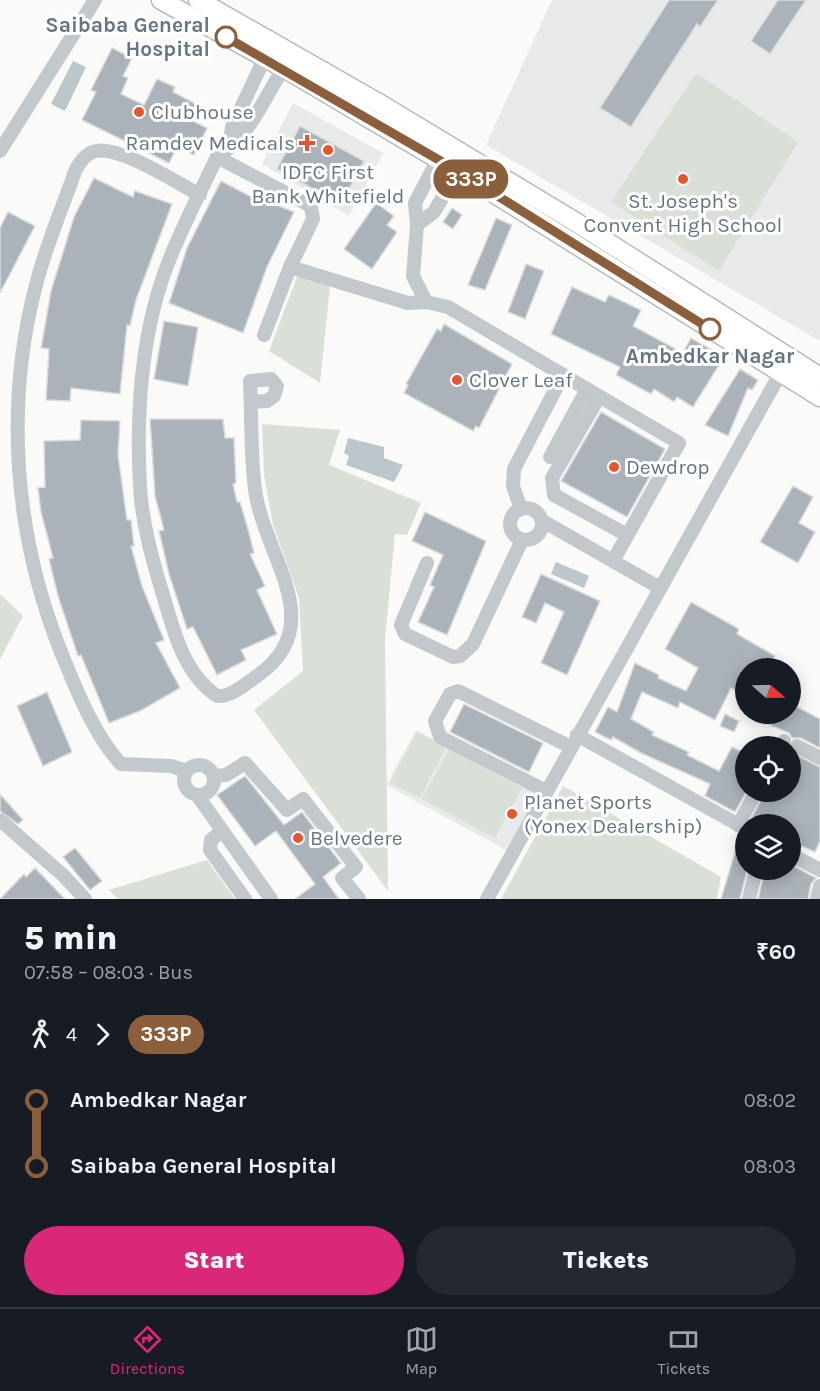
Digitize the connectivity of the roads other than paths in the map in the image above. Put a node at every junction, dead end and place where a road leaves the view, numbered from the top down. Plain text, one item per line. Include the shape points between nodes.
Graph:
1 (95, 0) edge
2 (161, 0) edge
3 (198, 0) edge
4 (268, 50) junction
5 (288, 61) junction
6 (229, 148) junction
7 (0, 151) edge
8 (218, 157) junction
9 (438, 159) junction
10 (458, 171) junction
11 (200, 195) junction
12 (417, 225) junction
13 (290, 267) junction
14 (426, 302) junction
15 (264, 334) dead end
16 (785, 366) junction
17 (563, 375) junction
18 (820, 376) edge
19 (593, 393) junction
20 (820, 397) edge
21 (251, 402) dead end
22 (550, 457) dead end
23 (522, 509) junction
24 (541, 520) junction
25 (627, 535) junction
26 (522, 540) junction
27 (613, 561) junction
28 (428, 563) dead end
29 (660, 588) junction
30 (574, 741) junction
31 (801, 751) edge
32 (820, 758) edge
33 (187, 771) junction
34 (214, 776) junction
35 (546, 791) junction
36 (197, 795) junction
37 (0, 820) edge
38 (735, 823) edge
39 (222, 831) junction
40 (801, 859) edge
41 (819, 866) edge
42 (754, 880) edge
43 (820, 886) edge
44 (85, 899) edge
45 (245, 899) edge
46 (271, 899) edge
47 (359, 899) edge
48 (487, 899) edge
49 (749, 899) edge
50 (817, 899) edge

1 - 7 street
2 - 4 main road
3 - 4 main road
4 - 5 main road
4 - 6 street via 232,127
5 - 6 street via 246,134
5 - 9 main road
5 - 16 main road via 574,221
6 - 8 street
8 - 11 street
8 - 13 street via 311,206 313,219
9 - 10 main road
9 - 12 street via 415,203
10 - 12 street via 434,212
10 - 16 main road
11 - 21 street via 164,274 149,339 141,396 140,487 151,555 174,632 195,675 217,696 232,693 271,665 290,633 290,593 267,539 256,496
11 - 33 street via 107,151 86,155 76,169 37,279 19,385 16,445 32,563 73,680 110,753 121,764 171,766
12 - 14 street via 413,276
13 - 14 street via 408,303
13 - 15 street
14 - 17 street via 448,307
16 - 18 main road
16 - 20 main road
16 - 29 street
17 - 19 street
17 - 23 street via 514,469 513,486
19 - 22 street
19 - 25 street via 552,478 554,495
19 - 25 street via 679,443
23 - 24 street via 532,509
23 - 26 street via 513,515 510,525 513,534
24 - 26 street via 537,536
24 - 27 street
25 - 27 street
26 - 28 street via 473,644 460,656 453,657 405,634 401,625
27 - 29 street
29 - 30 street
30 - 35 street
30 - 35 street via 458,691 450,693 435,721 440,737
30 - 38 street
31 - 32 street
33 - 34 street via 200,765 209,768
33 - 36 street via 185,786
34 - 36 street via 211,790
34 - 47 street via 226,776 245,763 287,810 303,799 356,867 342,878
35 - 48 street
36 - 39 street
37 - 44 street
39 - 45 street via 211,840 210,850
39 - 46 street
40 - 41 street
42 - 49 street
43 - 50 street

